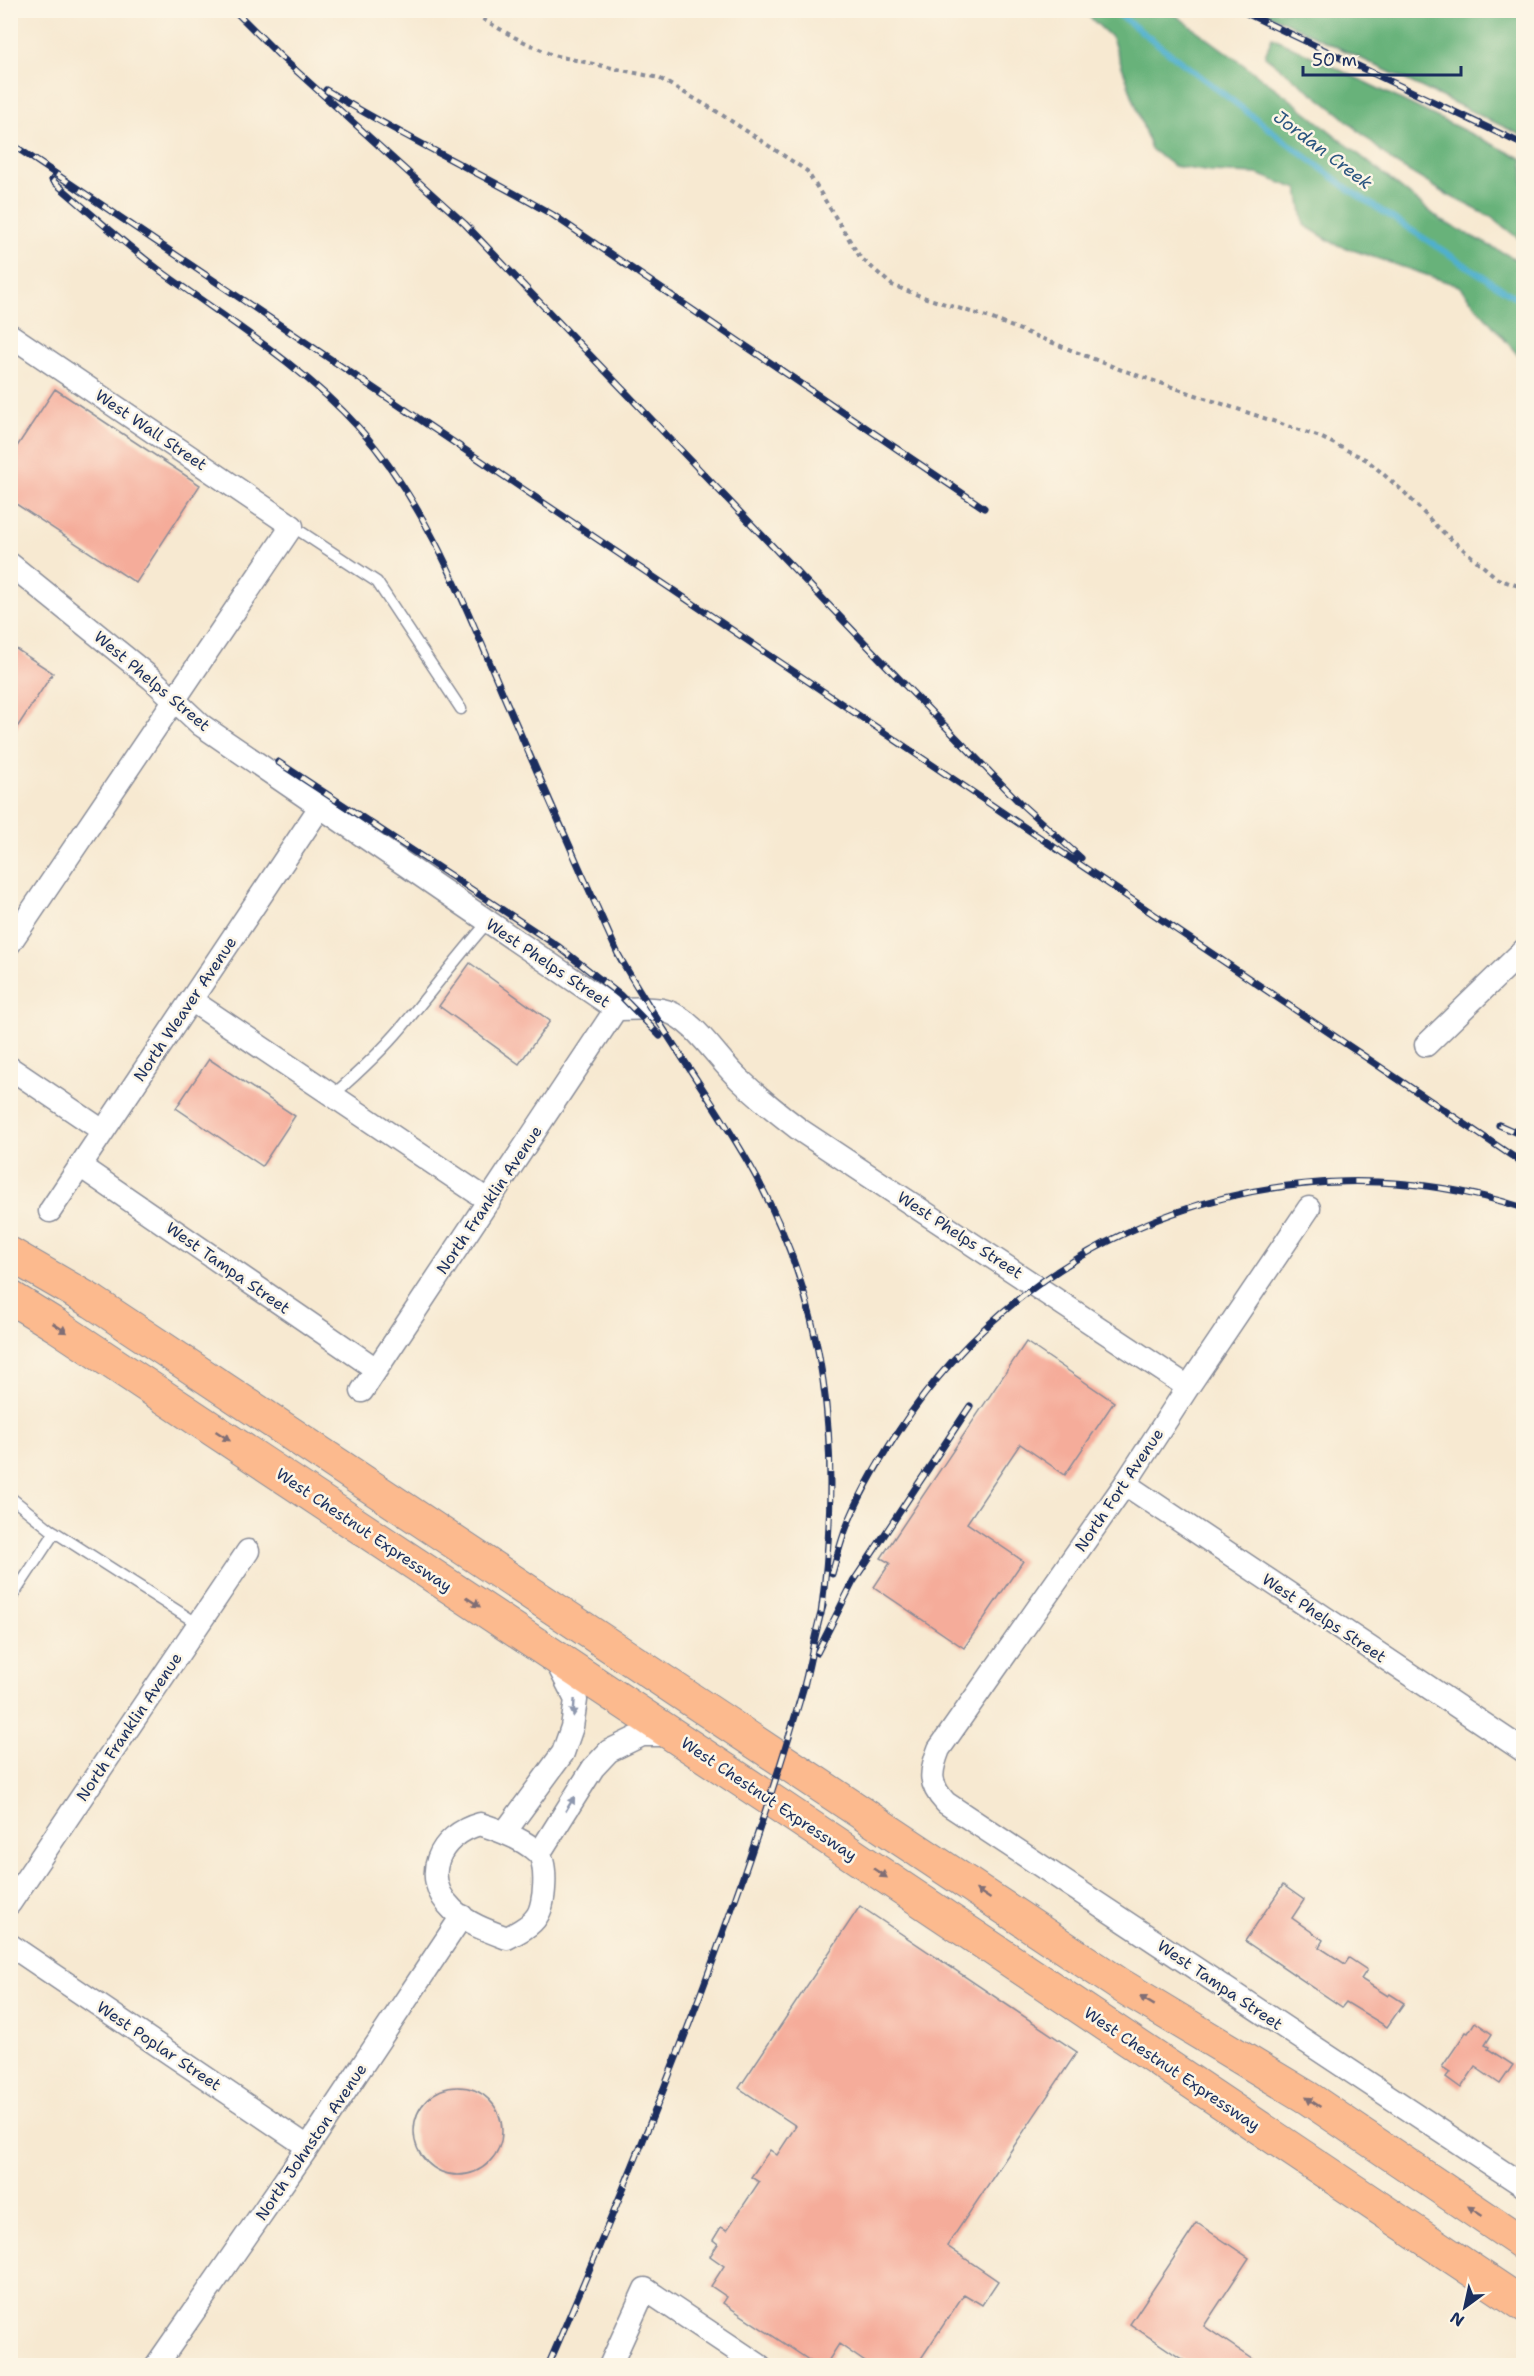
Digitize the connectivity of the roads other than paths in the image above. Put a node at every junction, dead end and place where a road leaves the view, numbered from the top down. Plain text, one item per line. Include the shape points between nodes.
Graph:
1 (10, 334) edge
2 (292, 526) junction
3 (10, 564) edge
4 (174, 699) junction
5 (461, 709) dead end
6 (320, 807) junction
7 (488, 922) junction
8 (10, 944) edge
9 (1524, 950) edge
10 (191, 1000) junction
11 (616, 1009) junction
12 (1426, 1045) dead end
13 (10, 1068) edge
14 (333, 1096) junction
15 (103, 1131) junction
16 (80, 1166) junction
17 (489, 1201) junction
18 (1309, 1208) dead end
19 (50, 1211) dead end
20 (10, 1254) edge
21 (10, 1297) edge
22 (376, 1370) junction
23 (1188, 1387) junction
24 (362, 1391) dead end
25 (1125, 1484) junction
26 (10, 1497) edge
27 (55, 1532) junction
28 (248, 1551) dead end
29 (10, 1600) edge
30 (198, 1624) junction
31 (553, 1655) junction
32 (673, 1735) junction
33 (1524, 1751) edge
34 (932, 1773) joint
35 (505, 1832) junction
36 (539, 1854) junction
37 (10, 1903) edge
38 (462, 1916) junction
39 (10, 1945) edge
40 (308, 2147) junction
41 (1524, 2186) edge
42 (1524, 2244) edge
43 (1524, 2305) edge
44 (156, 2366) edge
45 (610, 2366) edge
46 (760, 2366) edge

1 - 2 street, West Wall Street
2 - 4 street
2 - 5 lane via 377,582
3 - 4 street, West Phelps Street
4 - 6 street, West Phelps Street via 201,725
4 - 8 street
6 - 7 street, West Phelps Street
6 - 10 street, North Weaver Avenue
7 - 11 street, West Phelps Street
7 - 14 lane via 401,1028
9 - 12 street
10 - 14 street
10 - 15 street, North Weaver Avenue
11 - 17 street, North Franklin Avenue
11 - 23 street, West Phelps Street via 664,1010 677,1016 767,1105 800,1130
13 - 15 street
14 - 17 street
15 - 16 street, North Weaver Avenue
16 - 19 street, North Weaver Avenue
16 - 22 street, West Tampa Street
17 - 22 street, North Franklin Avenue
18 - 23 street, North Fort Avenue
42 -> 20 main road via 1308,2098 1073,1954 93,1302
21 -> 31 main road, West Chestnut Expressway
22 - 24 street, North Franklin Avenue
23 - 25 street, North Fort Avenue
25 - 33 street, West Phelps Street
25 - 34 street, North Fort Avenue via 939,1749
26 - 27 lane
27 - 29 lane
27 - 30 lane
28 - 30 street, North Franklin Avenue
30 - 37 street, North Franklin Avenue
31 - 32 main road, West Chestnut Expressway
31 -> 35 street via 576,1700 572,1727 563,1753
36 -> 32 street via 592,1768 609,1751 642,1735
32 -> 43 main road, West Chestnut Expressway
34 - 41 street, West Tampa Street via 934,1791 946,1803
35 - 36 street
35 - 38 street via 480,1824 465,1828 446,1843 437,1858 436,1880 445,1900
36 - 38 street via 544,1865 544,1893 538,1916 522,1930 507,1938 482,1930
38 - 40 street, North Johnston Avenue
39 - 40 street, West Poplar Street
40 - 44 street, North Johnston Avenue
45 - 46 street via 645,2289

